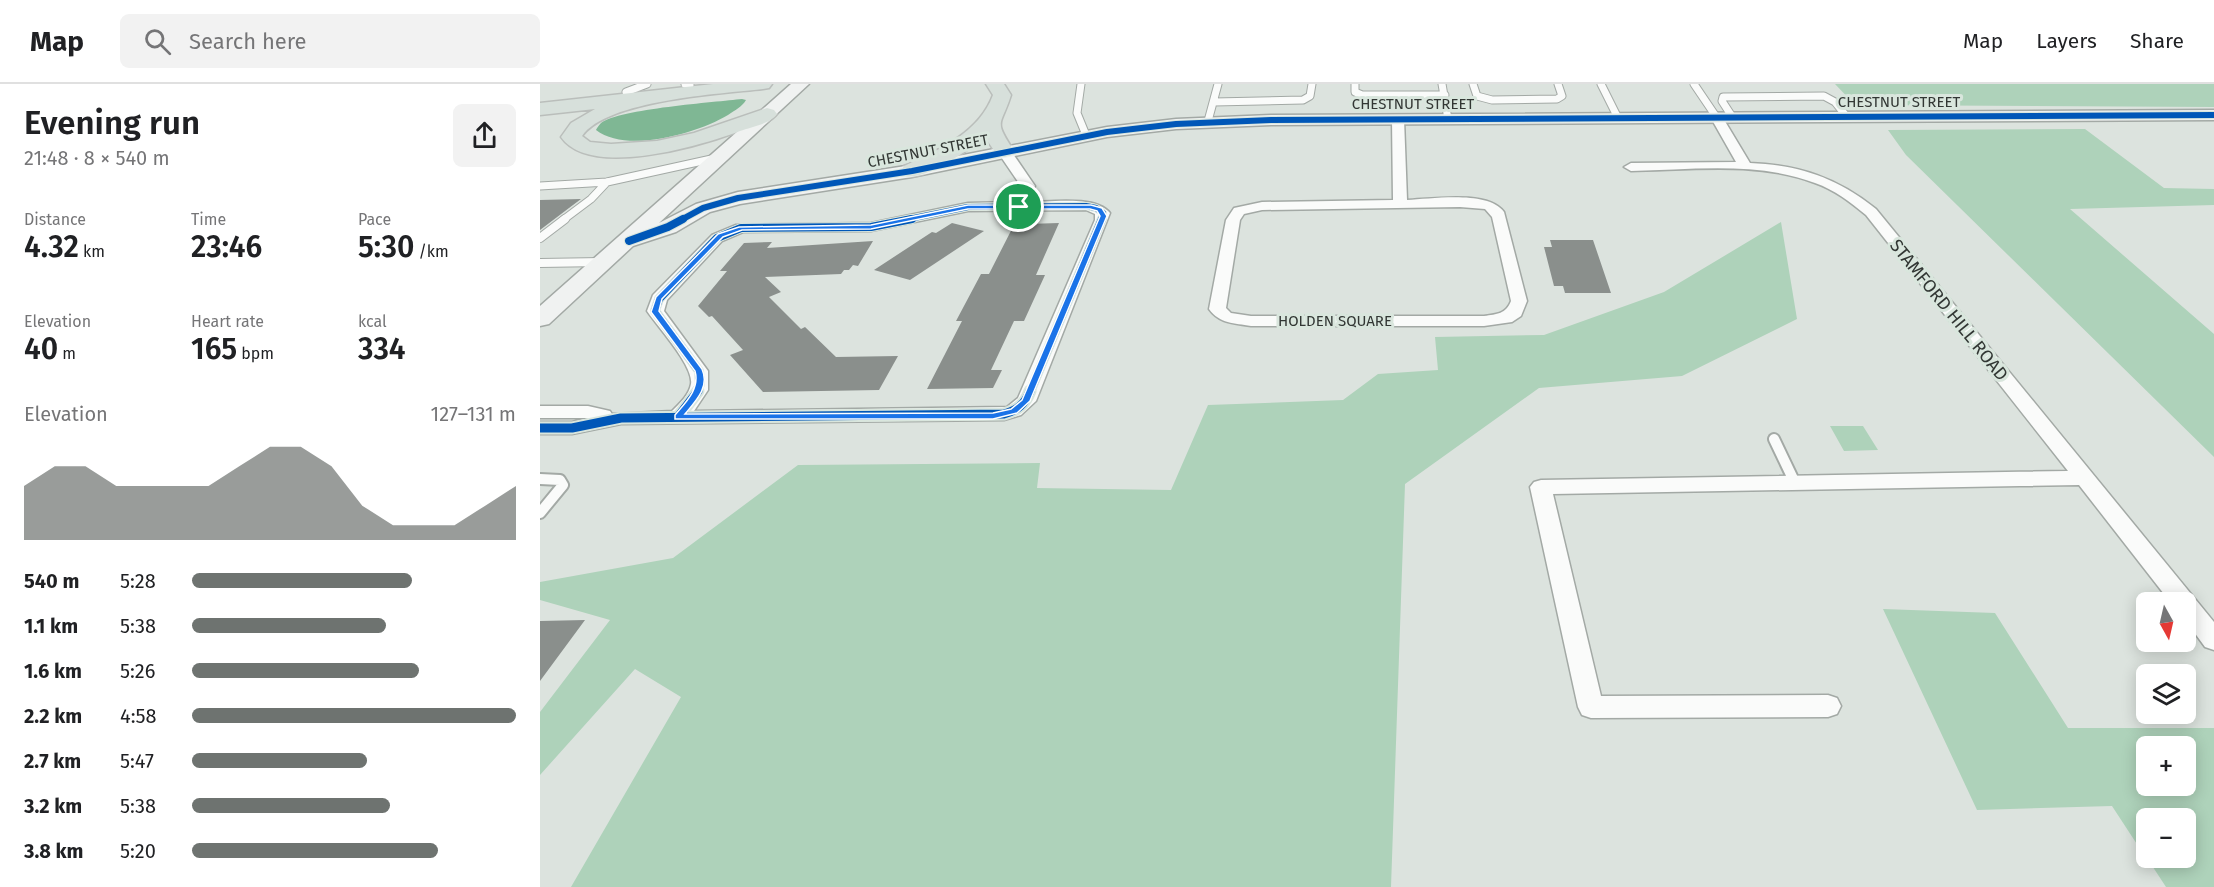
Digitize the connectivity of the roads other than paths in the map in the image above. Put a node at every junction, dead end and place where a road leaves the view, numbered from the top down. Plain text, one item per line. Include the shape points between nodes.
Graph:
1 (647, 84) edge
2 (763, 84) edge
3 (801, 84) edge
4 (995, 84) edge
5 (1082, 84) edge
6 (1218, 84) edge
7 (1312, 84) edge
8 (1355, 84) edge
9 (1442, 84) edge
10 (1473, 84) edge
11 (1558, 84) edge
12 (1601, 84) edge
13 (1694, 84) edge
14 (688, 87) edge
15 (626, 92) junction
16 (1445, 95) junction
17 (540, 102) edge
18 (1214, 102) junction
19 (540, 109) edge
20 (767, 114) junction
21 (2214, 115) edge
22 (1847, 117) junction
23 (991, 118) junction
24 (1448, 118) junction
25 (1618, 118) junction
26 (1725, 118) junction
27 (1398, 119) junction
28 (1208, 121) junction
29 (1086, 135) junction
30 (1004, 151) junction
31 (717, 158) junction
32 (1746, 166) junction
33 (1631, 167) dead end
34 (912, 171) junction
35 (607, 182) junction
36 (540, 186) edge
37 (809, 187) junction
38 (686, 189) junction
39 (1400, 204) junction
40 (1019, 207) junction
41 (540, 238) edge
42 (629, 241) junction
43 (606, 262) junction
44 (540, 263) edge
45 (540, 318) edge
46 (540, 412) edge
47 (678, 417) junction
48 (621, 418) junction
49 (540, 428) edge
50 (1774, 439) dead end
51 (2084, 478) junction
52 (540, 479) edge
53 (1794, 483) junction
54 (540, 513) edge
55 (2175, 592) edge
56 (2196, 618) edge
57 (2214, 640) edge
58 (1828, 706) dead end

1 - 15 lane
2 - 14 highway
3 - 20 street
4 - 23 highway via 1002,95
5 - 29 lane via 1077,113
6 - 18 lane
7 - 18 lane via 1310,96 1304,100
8 - 16 lane via 1355,92 1362,95
9 - 16 lane
10 - 11 lane via 1479,97 1503,100 1557,99 1562,96
12 - 25 lane
13 - 26 lane
14 - 15 highway
14 - 19 highway
14 - 20 highway via 596,115 578,126 571,137 588,148 643,150 705,137
15 - 17 highway
16 - 24 lane
18 - 28 lane
20 - 31 street
21 - 22 street, CHESTNUT STREET
22 - 26 street, CHESTNUT STREET
22 - 26 lane via 1835,102 1817,96 1727,96 1721,99
23 - 30 highway via 991,131
23 - 34 highway via 967,142
24 - 25 street, CHESTNUT STREET
24 - 27 street, CHESTNUT STREET
25 - 26 street, CHESTNUT STREET
26 - 32 street
27 - 28 street, CHESTNUT STREET
27 - 39 street
28 - 29 street, CHESTNUT STREET
29 - 30 street, CHESTNUT STREET
30 - 34 street, CHESTNUT STREET
30 - 40 street via 1028,186
31 - 35 lane
31 - 38 street
32 - 33 street, STAMFORD HILL ROAD
32 - 51 street, STAMFORD HILL ROAD via 1824,181 1865,206
34 - 37 street, CHESTNUT STREET
35 - 36 lane
35 - 41 lane
37 - 38 street, CHESTNUT STREET
37 - 42 street, CHESTNUT STREET via 720,202
38 - 42 street
39 - 39 street, HOLDEN SQUARE via 1262,206 1239,211 1233,220 1217,309 1226,317 1251,321 1492,320 1515,312 1519,301 1494,209 1472,204
40 - 47 street via 968,207 871,227 741,228 721,236 659,299 655,312 701,377 698,393
40 - 47 street via 1091,207 1103,216 1026,401 1014,411 993,416
42 - 43 street
43 - 44 lane
43 - 45 street
46 - 48 street via 588,412
47 - 48 street
48 - 49 street via 572,428
50 - 53 lane
51 - 53 street
51 - 55 street, STAMFORD HILL ROAD
52 - 54 lane via 560,480 563,485
53 - 58 street via 1541,487 1591,707
56 - 57 street, STAMFORD HILL ROAD

